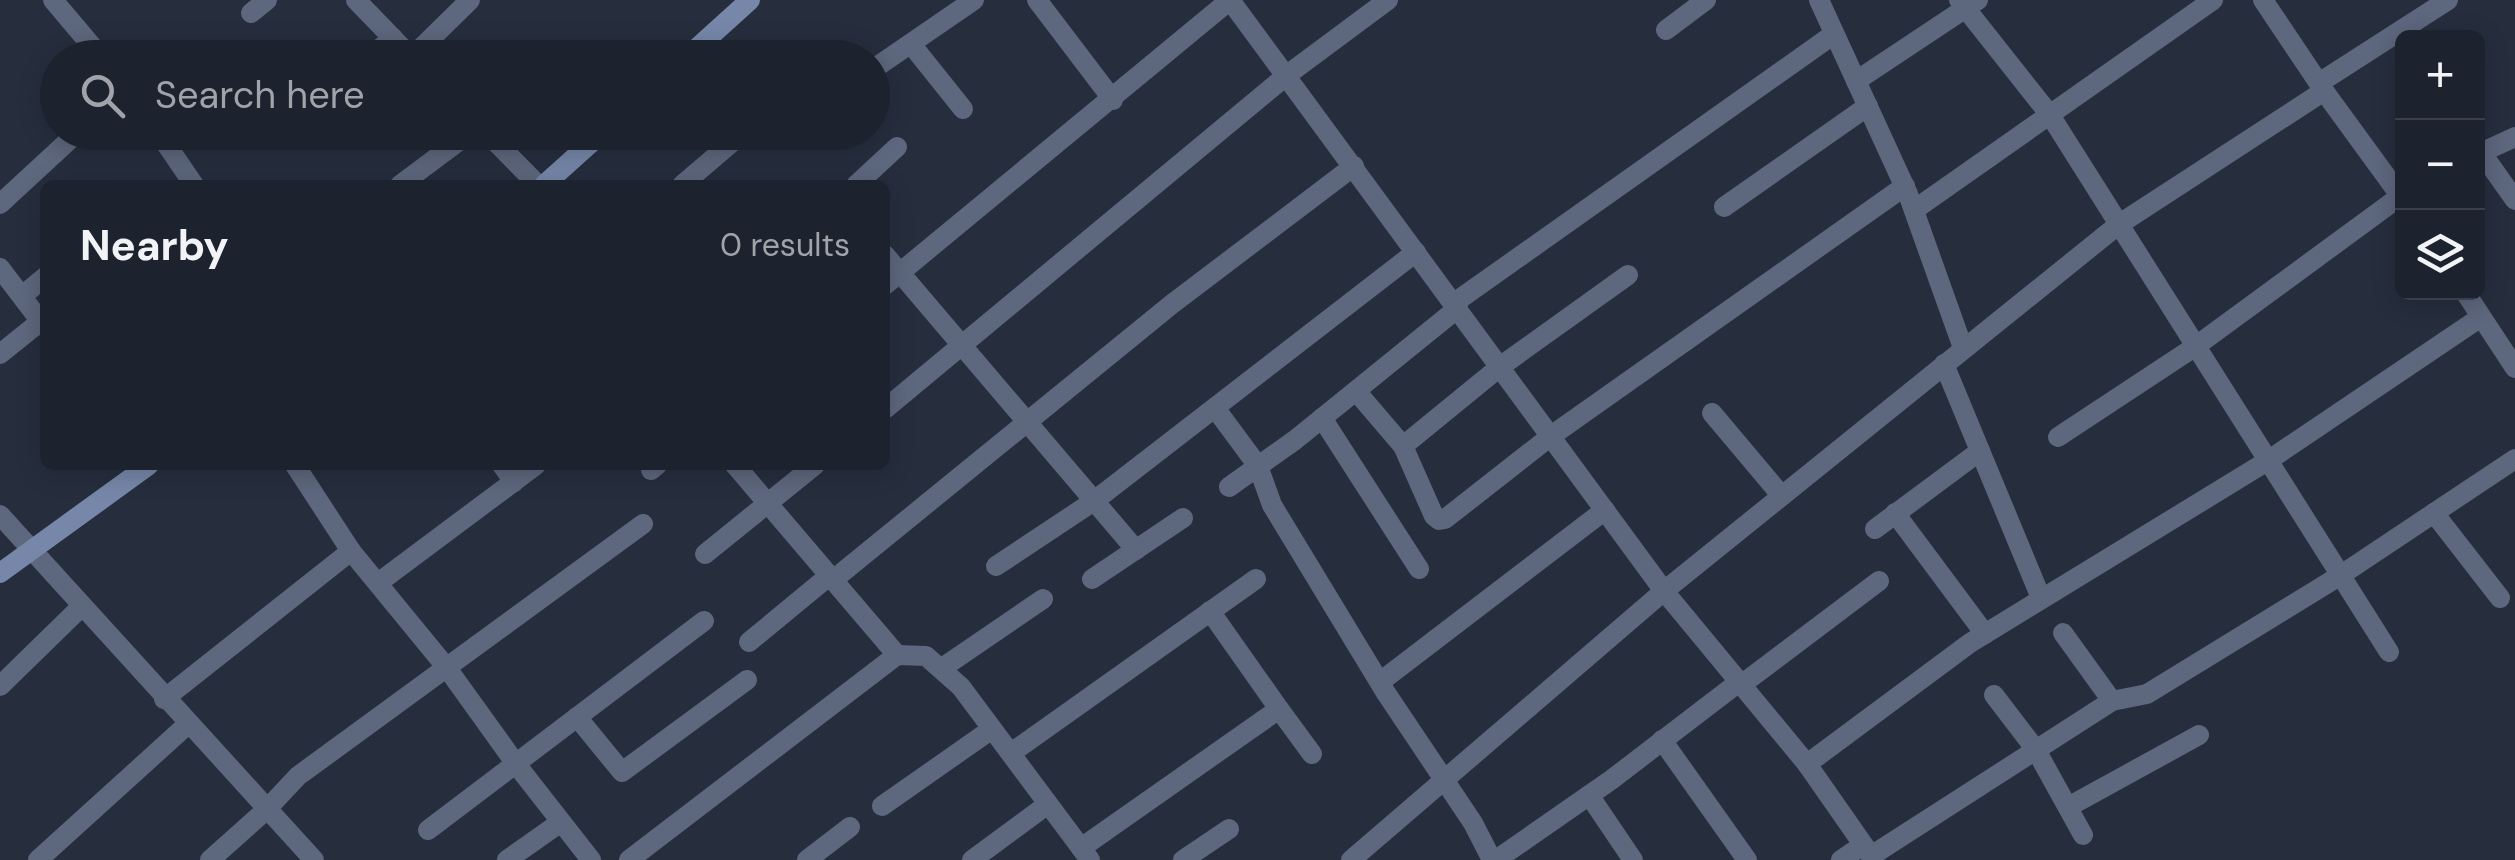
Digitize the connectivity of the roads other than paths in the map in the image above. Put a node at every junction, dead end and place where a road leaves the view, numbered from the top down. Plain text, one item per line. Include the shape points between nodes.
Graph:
1 (53, 0) edge
2 (356, 0) edge
3 (470, 0) edge
4 (750, 0) edge
5 (974, 0) edge
6 (1037, 0) edge
7 (1230, 0) edge
8 (1388, 0) edge
9 (1706, 0) edge
10 (1819, 0) edge
11 (2213, 0) edge
12 (2263, 0) edge
13 (2448, 0) edge
14 (1967, 3) edge
15 (1666, 30) dead end
16 (1834, 34) junction
17 (393, 38) joint
18 (87, 40) edge
19 (390, 40) edge
20 (429, 40) edge
21 (706, 40) edge
22 (911, 44) junction
23 (890, 58) edge
24 (1287, 75) junction
25 (1856, 81) junction
26 (2321, 87) junction
27 (1114, 100) junction
28 (1868, 106) junction
29 (963, 109) dead end
30 (2050, 115) junction
31 (2515, 137) edge
32 (897, 146) dead end
33 (58, 150) edge
34 (169, 150) edge
35 (447, 150) edge
36 (505, 150) edge
37 (582, 150) edge
38 (723, 150) edge
39 (2485, 150) edge
40 (2485, 161) edge
41 (1354, 166) junction
42 (188, 180) edge
43 (407, 180) edge
44 (536, 180) edge
45 (547, 180) edge
46 (688, 180) edge
47 (861, 180) edge
48 (1905, 186) junction
49 (2395, 187) edge
50 (2515, 200) edge
51 (2395, 201) edge
52 (0, 204) edge
53 (1724, 207) dead end
54 (1914, 210) junction
55 (2118, 225) junction
56 (1416, 252) junction
57 (0, 268) edge
58 (1628, 275) dead end
59 (893, 278) edge
60 (40, 281) edge
61 (22, 296) junction
62 (2470, 300) edge
63 (1456, 306) junction
64 (2481, 317) junction
65 (40, 320) edge
66 (40, 326) edge
67 (2196, 346) junction
68 (962, 348) junction
69 (1963, 348) junction
70 (0, 354) edge
71 (1944, 364) junction
72 (1500, 366) junction
73 (2515, 368) edge
74 (1356, 390) junction
75 (890, 405) edge
76 (1215, 408) junction
77 (1712, 414) dead end
78 (1322, 418) junction
79 (1027, 423) junction
80 (1551, 436) junction
81 (2058, 437) dead end
82 (1403, 446) junction
83 (1980, 451) junction
84 (2515, 458) edge
85 (2269, 460) junction
86 (1258, 466) junction
87 (141, 470) edge
88 (298, 470) edge
89 (739, 470) edge
90 (808, 470) edge
91 (508, 474) edge
92 (1229, 486) dead end
93 (1781, 495) junction
94 (1094, 501) junction
95 (767, 503) junction
96 (1606, 510) junction
97 (1895, 512) junction
98 (2434, 513) junction
99 (0, 515) edge
100 (1183, 518) dead end
101 (643, 524) dead end
102 (1874, 530) dead end
103 (1136, 550) junction
104 (30, 551) junction
105 (351, 551) junction
106 (705, 554) dead end
107 (996, 566) dead end
108 (1419, 569) dead end
109 (0, 573) edge
110 (2341, 575) junction
111 (831, 578) junction
112 (1092, 579) dead end
113 (1256, 579) dead end
114 (1879, 581) dead end
115 (378, 582) junction
116 (1664, 591) junction
117 (2042, 598) junction
118 (2500, 598) dead end
119 (1042, 599) dead end
120 (81, 607) junction
121 (1210, 611) junction
122 (704, 621) dead end
123 (2063, 633) dead end
124 (1984, 634) junction
125 (749, 642) dead end
126 (2389, 652) dead end
127 (896, 655) junction
128 (448, 668) junction
129 (942, 668) junction
130 (747, 680) dead end
131 (1380, 682) junction
132 (1740, 683) junction
133 (0, 686) edge
134 (1994, 695) dead end
135 (164, 698) junction
136 (2112, 701) junction
137 (1279, 710) junction
138 (578, 718) junction
139 (188, 724) junction
140 (992, 729) junction
141 (2199, 735) dead end
142 (1662, 740) junction
143 (2036, 750) junction
144 (1010, 754) junction
145 (1312, 754) dead end
146 (516, 764) junction
147 (1807, 764) junction
148 (1444, 777) junction
149 (1590, 795) junction
150 (1048, 804) junction
151 (882, 806) dead end
152 (2068, 807) junction
153 (267, 809) junction
154 (561, 822) junction
155 (850, 827) dead end
156 (1230, 829) dead end
157 (428, 830) dead end
158 (2084, 836) dead end
159 (1085, 854) edge
160 (1870, 854) edge
161 (820, 856) edge
162 (38, 860) edge
163 (210, 860) edge
164 (314, 860) edge
165 (507, 860) edge
166 (591, 860) edge
167 (629, 860) edge
168 (972, 860) edge
169 (1184, 860) edge
170 (1351, 860) edge
171 (1494, 860) edge
172 (1633, 860) edge
173 (1747, 860) edge
174 (1840, 860) edge

1 - 18 street
2 - 17 street
3 - 20 street
4 - 21 main road
5 - 22 street
6 - 27 street
7 - 24 street
7 - 27 street
8 - 24 street
9 - 15 street
10 - 16 street
11 - 30 street
12 - 26 street
13 - 26 street
14 - 25 street
14 - 30 street
16 - 25 street
16 - 63 street
17 - 19 street
22 - 23 street
22 - 29 street
24 - 41 street
24 - 68 street
25 - 28 street
26 - 49 street
26 - 55 street
27 - 59 street
28 - 48 street
28 - 53 street
30 - 54 street
30 - 55 street
31 - 39 street
32 - 47 street
33 - 52 street
34 - 42 street
35 - 43 street
36 - 44 street
37 - 45 main road
38 - 46 street
40 - 50 street
41 - 56 street
41 - 79 street
48 - 54 street
48 - 80 street
51 - 67 street
54 - 69 street
55 - 67 street
55 - 69 street
56 - 63 street
56 - 76 street
57 - 61 street
58 - 72 street
59 - 68 street
60 - 61 street
61 - 65 street
62 - 64 street
63 - 72 street
63 - 74 street
64 - 73 street
64 - 85 street
66 - 70 street
67 - 81 street
67 - 85 street
68 - 75 street
68 - 79 street
69 - 71 street
71 - 83 street
71 - 93 street
72 - 80 street
72 - 82 street
74 - 78 street
74 - 82 street
76 - 86 street
76 - 94 street
77 - 93 street
78 - 86 street
78 - 108 street
79 - 94 street
79 - 111 street
80 - 82 street via 1439,520
80 - 96 street
83 - 97 street
83 - 117 street
84 - 98 street
85 - 110 street
85 - 117 street
86 - 92 street
86 - 131 street via 1272,505
87 - 104 main road
88 - 105 street
89 - 95 street
90 - 95 street
91 - 115 street
93 - 116 street
94 - 103 street
94 - 107 street
95 - 106 street
95 - 111 street
96 - 116 street
96 - 131 street
97 - 102 street
97 - 124 street
98 - 110 street
98 - 118 street
99 - 104 street
100 - 103 street
101 - 128 street
103 - 112 street
104 - 109 main road
104 - 120 street
105 - 115 street
105 - 135 street
110 - 126 street
110 - 136 street via 2148,694
111 - 125 street
111 - 127 street
113 - 121 street
114 - 132 street
115 - 128 street
116 - 132 street
116 - 148 street
117 - 124 street
119 - 129 street
120 - 133 street
120 - 135 street
121 - 137 street
121 - 144 street
122 - 138 street
123 - 136 street
124 - 147 street
127 - 129 street via 926,656
127 - 167 street
128 - 146 street
128 - 153 street via 298,776
129 - 140 street
130 - 138 street via 622,772
131 - 148 street
132 - 142 street
132 - 147 street
134 - 143 street
135 - 139 street
136 - 143 street
137 - 145 street
137 - 159 street
138 - 146 street
139 - 153 street
139 - 162 street
140 - 144 street
140 - 151 street
141 - 152 street
142 - 149 street
142 - 173 street
143 - 152 street
143 - 160 street
144 - 150 street
146 - 154 street
146 - 157 street
147 - 160 street
148 - 170 street
148 - 171 street
149 - 171 street
149 - 172 street
150 - 159 street
150 - 168 street
152 - 158 street
153 - 163 street
153 - 164 street
154 - 165 street
154 - 166 street
155 - 161 street
156 - 169 street
160 - 174 street

